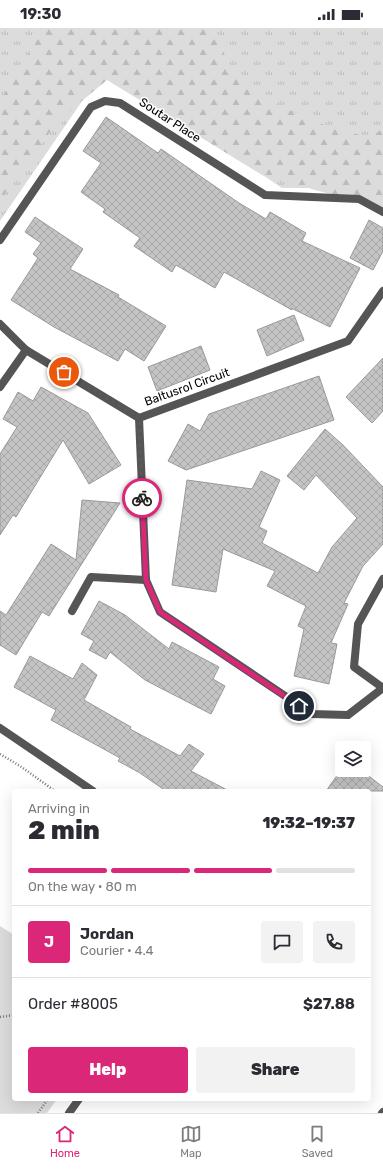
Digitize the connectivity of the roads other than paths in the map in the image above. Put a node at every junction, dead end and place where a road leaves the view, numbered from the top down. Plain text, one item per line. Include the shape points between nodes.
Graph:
1 (383, 212) edge
2 (0, 240) edge
3 (383, 291) edge
4 (0, 324) edge
5 (26, 350) junction
6 (0, 387) edge
7 (139, 418) junction
8 (383, 579) edge
9 (146, 580) junction
10 (72, 611) dead end
11 (383, 688) edge
12 (0, 728) edge
13 (90, 789) edge
14 (78, 1101) edge
15 (69, 1113) edge

1 - 2 street, Soutar Place via 360,199 265,195 120,103 105,101 91,107
3 - 7 street, Baltusrol Circuit via 348,341
4 - 5 street
5 - 6 street
5 - 7 street
7 - 9 street, Baltusrol Circuit
8 - 11 street via 358,624 354,666
9 - 10 street via 91,577
9 - 11 street, Baltusrol Circuit via 160,612 312,714 348,715
12 - 13 street
14 - 15 street

